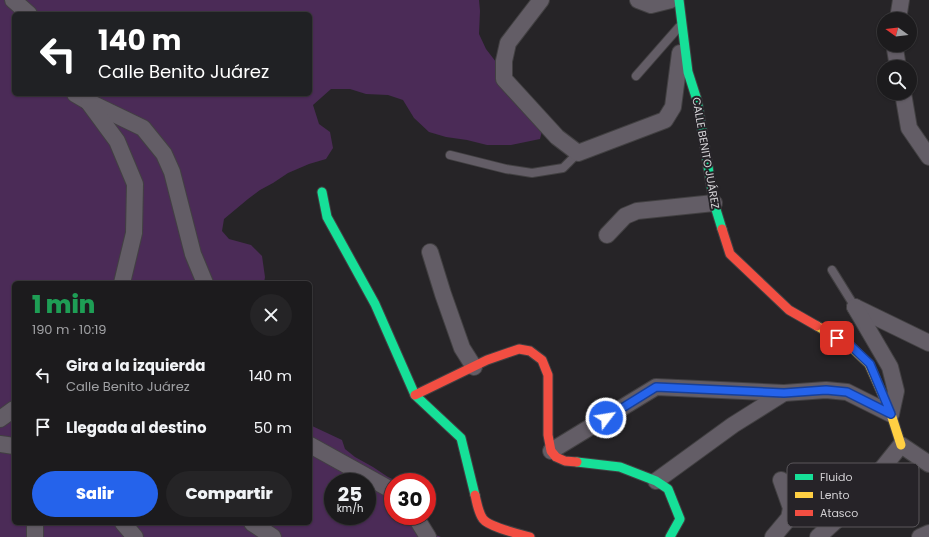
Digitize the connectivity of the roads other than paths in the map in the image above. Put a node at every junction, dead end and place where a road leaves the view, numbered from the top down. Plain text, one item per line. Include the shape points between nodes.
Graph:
1 (13, 0) edge
2 (541, 0) edge
3 (638, 0) edge
4 (671, 0) edge
5 (679, 0) edge
6 (900, 0) edge
7 (27, 12) edge
8 (899, 12) edge
9 (683, 27) junction
10 (636, 76) dead end
11 (81, 98) edge
12 (904, 100) edge
13 (578, 153) junction
14 (450, 155) dead end
15 (929, 157) edge
16 (322, 192) dead end
17 (714, 203) junction
18 (607, 235) dead end
19 (430, 252) dead end
20 (832, 270) dead end
21 (122, 281) edge
22 (205, 281) edge
23 (856, 307) junction
24 (929, 343) edge
25 (474, 367) junction
26 (784, 393) junction
27 (415, 395) junction
28 (12, 410) edge
29 (891, 414) junction
30 (0, 419) edge
31 (0, 444) edge
32 (902, 445) junction
33 (12, 446) edge
34 (312, 446) edge
35 (551, 451) junction
36 (887, 463) edge
37 (929, 464) edge
38 (656, 480) junction
39 (781, 480) dead end
40 (384, 486) edge
41 (787, 497) edge
42 (787, 520) edge
43 (35, 525) edge
44 (125, 525) edge
45 (255, 525) edge
46 (421, 525) edge
47 (829, 527) edge
48 (929, 533) edge
49 (34, 537) edge
50 (135, 537) edge
51 (273, 537) edge
52 (428, 537) edge
53 (530, 537) edge
54 (670, 537) edge
55 (773, 537) edge
56 (818, 537) edge
57 (920, 537) edge

1 - 7 street
2 - 13 street via 508,43 504,79 557,137
3 - 4 street via 651,6
5 - 9 street, CALLE BENITO JUÁREZ
6 - 8 street
9 - 10 lane
9 - 13 street via 673,107 665,120
9 - 17 street, CALLE BENITO JUÁREZ via 688,72 697,100
11 - 21 street via 117,141 135,184 134,233
11 - 22 street via 143,128 164,154 172,172 193,254
12 - 15 street via 909,128
13 - 14 lane via 563,168 532,173
16 - 27 street via 327,217 376,304
17 - 18 street via 637,211 625,216
17 - 29 street, CALLE BENITO JUÁREZ via 730,254 789,310 849,344 870,364
19 - 25 street via 462,348
20 - 23 lane
23 - 24 street
23 - 29 street via 890,367 896,391
25 - 27 street
25 - 35 street via 518,349 530,351 542,360 548,375 548,435
26 - 29 street via 826,390 847,392
26 - 35 street via 656,387
26 - 38 street via 733,425
27 - 53 street via 461,438 478,509 484,520
28 - 30 street
29 - 32 street, CALLE BENITO JUÁREZ
31 - 33 street
32 - 36 street
32 - 37 street
34 - 40 street
35 - 38 street via 556,457 565,460 620,467
38 - 54 street via 668,489 680,519
39 - 41 street
42 - 55 street
43 - 49 street
44 - 50 street
45 - 51 street
46 - 52 street
47 - 56 street
48 - 57 street

